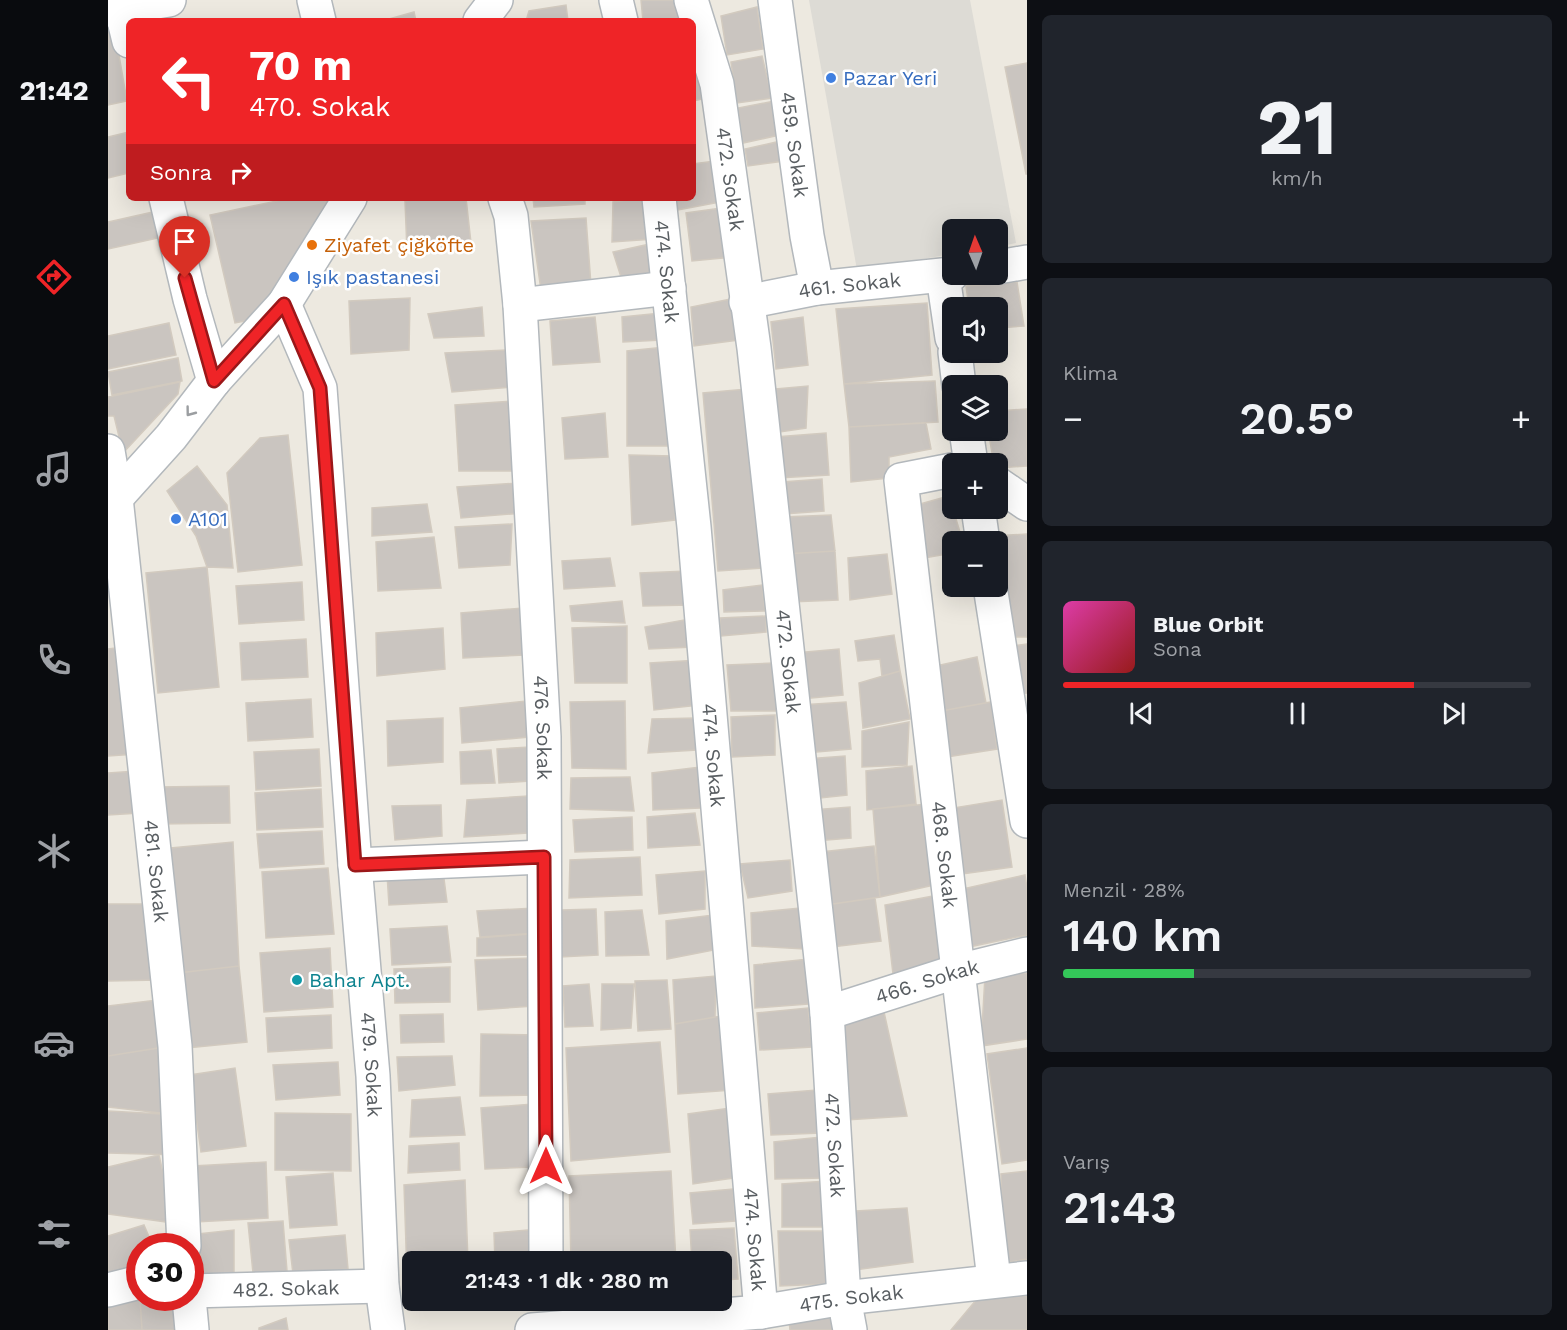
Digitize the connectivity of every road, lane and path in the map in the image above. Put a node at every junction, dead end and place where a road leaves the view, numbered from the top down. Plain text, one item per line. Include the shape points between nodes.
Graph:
1 (169, 0) edge
2 (314, 0) edge
3 (496, 0) edge
4 (616, 0) edge
5 (691, 0) edge
6 (775, 0) edge
7 (115, 9) edge
8 (318, 18) edge
9 (482, 18) edge
10 (620, 18) edge
11 (126, 34) edge
12 (167, 201) edge
13 (348, 201) edge
14 (506, 201) edge
15 (659, 201) edge
16 (1027, 262) edge
17 (1008, 265) edge
18 (942, 276) edge
19 (669, 288) junction
20 (817, 288) junction
21 (746, 302) junction
22 (284, 304) junction
23 (520, 305) junction
24 (214, 381) junction
25 (108, 450) edge
26 (942, 472) edge
27 (1008, 491) edge
28 (112, 504) edge
29 (1027, 504) edge
30 (992, 597) edge
31 (1027, 821) edge
32 (544, 857) junction
33 (355, 865) junction
34 (1027, 954) edge
35 (958, 971) junction
36 (827, 1013) junction
37 (182, 1233) edge
38 (546, 1251) edge
39 (1027, 1278) edge
40 (994, 1280) junction
41 (126, 1286) edge
42 (382, 1286) junction
43 (108, 1290) edge
44 (204, 1291) edge
45 (844, 1298) junction
46 (190, 1311) edge
47 (760, 1312) junction
48 (543, 1322) edge
49 (682, 1324) edge
50 (192, 1330) edge
51 (388, 1330) edge
52 (850, 1330) edge

1 - 7 street
2 - 8 street
3 - 9 street
4 - 10 street
5 - 21 street, 472. Sokak via 717,84
6 - 20 street, 459. Sokak
7 - 11 street
12 - 24 street
13 - 22 street
14 - 23 street, 476. Sokak
15 - 19 street, 474. Sokak
16 - 17 street
18 - 20 street, 461. Sokak
19 - 23 street
19 - 47 street, 474. Sokak via 694,527
20 - 21 street, 461. Sokak
21 - 36 street, 472. Sokak
22 - 24 street
22 - 33 street, 479. Sokak via 320,388
23 - 32 street, 476. Sokak via 543,737
24 -> 28 street
25 - 28 street, 481. Sokak
26 - 35 street, 468. Sokak via 901,480
27 - 29 street
28 - 37 street, 481. Sokak via 175,1046
30 - 31 street
32 - 33 street
32 - 38 street, 476. Sokak
33 - 42 street, 479. Sokak via 373,1076
34 - 35 street, 466. Sokak
35 - 36 street, 466. Sokak
35 - 40 street, 468. Sokak
36 - 45 street, 472. Sokak
39 - 40 street, 475. Sokak
40 - 45 street, 475. Sokak
41 - 43 street
42 - 44 street, 482. Sokak
42 - 51 street, 479. Sokak
45 - 47 street, 475. Sokak
45 - 52 street, 472. Sokak
46 - 50 street
47 - 49 street, 475. Sokak
48 - 49 street, 475. Sokak

